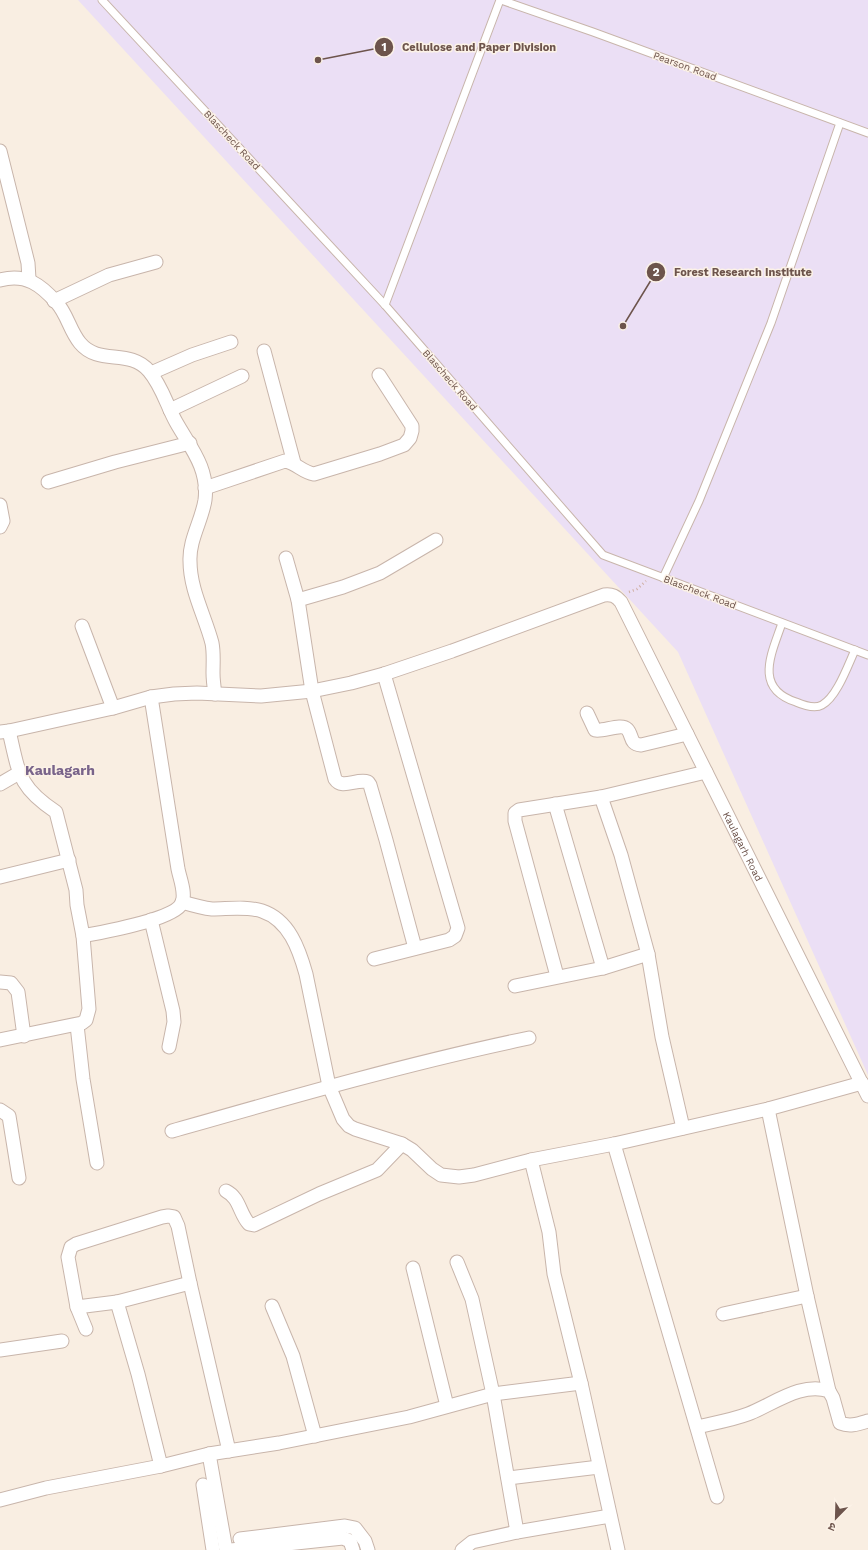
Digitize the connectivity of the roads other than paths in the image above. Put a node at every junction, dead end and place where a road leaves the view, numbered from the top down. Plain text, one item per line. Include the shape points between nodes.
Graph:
1 (102, 0) edge
2 (500, 0) edge
3 (840, 122) junction
4 (868, 133) edge
5 (0, 151) edge
6 (156, 262) dead end
7 (0, 280) edge
8 (28, 280) junction
9 (54, 301) junction
10 (385, 305) junction
11 (231, 342) dead end
12 (264, 351) dead end
13 (151, 373) junction
14 (379, 375) dead end
15 (242, 376) dead end
16 (170, 410) junction
17 (190, 443) junction
18 (294, 463) junction
19 (48, 482) dead end
20 (206, 488) junction
21 (0, 505) edge
22 (0, 527) edge
23 (436, 540) dead end
24 (286, 558) dead end
25 (663, 578) junction
26 (298, 600) junction
27 (782, 622) junction
28 (82, 626) dead end
29 (855, 650) junction
30 (868, 655) edge
31 (384, 674) junction
32 (312, 691) junction
33 (215, 694) junction
34 (151, 697) junction
35 (113, 708) junction
36 (587, 713) dead end
37 (4, 732) edge
38 (687, 734) junction
39 (706, 772) junction
40 (19, 773) junction
41 (0, 784) edge
42 (601, 797) junction
43 (555, 804) junction
44 (69, 860) junction
45 (0, 877) edge
46 (182, 902) junction
47 (150, 920) junction
48 (83, 936) junction
49 (415, 948) junction
50 (648, 954) junction
51 (374, 959) dead end
52 (603, 968) junction
53 (557, 976) junction
54 (0, 982) edge
55 (515, 986) dead end
56 (77, 1025) junction
57 (24, 1036) junction
58 (529, 1038) dead end
59 (0, 1040) edge
60 (169, 1047) dead end
61 (862, 1083) junction
62 (329, 1086) junction
63 (868, 1096) edge
64 (768, 1109) junction
65 (0, 1110) edge
66 (683, 1128) junction
67 (172, 1131) dead end
68 (402, 1144) junction
69 (614, 1144) junction
70 (531, 1160) junction
71 (97, 1163) dead end
72 (19, 1178) dead end
73 (226, 1191) dead end
74 (457, 1262) dead end
75 (413, 1268) dead end
76 (190, 1283) junction
77 (807, 1296) junction
78 (117, 1302) junction
79 (272, 1306) dead end
80 (77, 1307) junction
81 (724, 1314) dead end
82 (86, 1329) dead end
83 (62, 1341) dead end
84 (0, 1350) edge
85 (581, 1383) junction
86 (829, 1391) junction
87 (493, 1394) junction
88 (447, 1406) junction
89 (868, 1420) edge
90 (697, 1427) junction
91 (314, 1436) junction
92 (229, 1451) junction
93 (209, 1454) junction
94 (161, 1466) junction
95 (600, 1467) junction
96 (508, 1478) junction
97 (203, 1485) dead end
98 (717, 1497) dead end
99 (0, 1500) edge
100 (610, 1516) junction
101 (517, 1532) junction
102 (240, 1539) dead end
103 (212, 1550) edge
104 (226, 1550) edge
105 (230, 1550) edge
106 (353, 1550) edge
107 (368, 1550) edge
108 (462, 1550) edge
109 (618, 1550) edge

1 - 10 lane, Blascheck Road
2 - 3 lane, Pearson Road
2 - 10 lane
3 - 4 lane, Pearson Road
3 - 25 lane via 771,323 699,502
5 - 8 street via 28,263
6 - 9 street via 109,275
7 - 8 street
8 - 9 street via 40,286
9 - 13 street via 58,303 78,341 86,350 97,355 137,361
10 - 25 lane, Blascheck Road via 603,555
11 - 13 street
12 - 18 street
13 - 16 street
14 - 18 street via 412,426 410,438 404,445 314,474 308,473
15 - 16 street
16 - 17 street
17 - 19 street
17 - 20 street via 202,468
18 - 20 street via 285,461
20 - 33 street via 190,561 195,594 212,644
21 - 22 street via 3,521
23 - 26 street via 380,573 344,587
24 - 26 street
25 - 27 lane, Blascheck Road
26 - 32 street
27 - 29 lane, Blascheck Road
27 - 29 lane via 768,672 773,688 795,702 816,707 829,700
28 - 35 street
29 - 30 lane, Blascheck Road
31 - 32 street
31 - 38 street, Kaulagarh Road via 610,594 621,602
31 - 49 street via 457,922 457,933 449,940
32 - 33 street via 261,696
32 - 49 street via 337,783 363,780 370,785
33 - 34 street
34 - 35 street
34 - 46 street via 184,895
35 - 37 street
36 - 38 street via 595,730 625,727 631,740 641,745
37 - 40 street
38 - 39 street, Kaulagarh Road
39 - 42 street
39 - 61 street, Kaulagarh Road
40 - 41 street
40 - 44 street via 27,788 56,812
42 - 43 street
42 - 50 street via 621,855
43 - 52 street
43 - 53 street via 519,810 514,817
44 - 45 street
44 - 48 street
46 - 47 street via 172,912
46 - 62 street via 210,909 261,911 271,915 287,929 301,956 306,974
47 - 48 street
47 - 60 street via 173,1011 174,1022
48 - 56 street via 89,1009 86,1020
49 - 51 street
50 - 52 street
50 - 66 street via 662,1037
52 - 53 street
53 - 55 street
54 - 57 street via 11,983 18,992
56 - 57 street
56 - 71 street
57 - 59 street
58 - 62 street via 464,1051
61 - 63 street, Kaulagarh Road
61 - 64 street
62 - 67 street
62 - 68 street via 343,1119 349,1126
64 - 66 street
64 - 77 street
65 - 72 street via 9,1116
66 - 69 street
68 - 70 street via 441,1175 474,1175
68 - 73 street via 377,1170 254,1225 245,1220 236,1198
69 - 70 street
69 - 90 street
70 - 85 street via 550,1232 554,1274
74 - 87 street via 472,1300
75 - 88 street
76 - 78 street
76 - 80 street via 177,1222 174,1217 162,1217 71,1247 68,1257
76 - 92 street
77 - 81 street
77 - 86 street
78 - 80 street
78 - 94 street
79 - 91 street via 293,1356
80 - 82 street
83 - 84 street
85 - 87 street
85 - 95 street
86 - 89 street via 840,1423 853,1425
86 - 90 street via 812,1388 780,1398 747,1415
87 - 88 street
87 - 96 street
88 - 91 street via 409,1417
90 - 98 street
91 - 92 street
92 - 93 street
93 - 94 street
93 - 104 street
94 - 99 street via 46,1488
95 - 96 street
95 - 100 street
96 - 101 street
97 - 103 street
100 - 101 street
100 - 109 street
101 - 108 street via 472,1542
102 - 107 street via 345,1526 355,1528
105 - 106 street via 343,1538 350,1541

